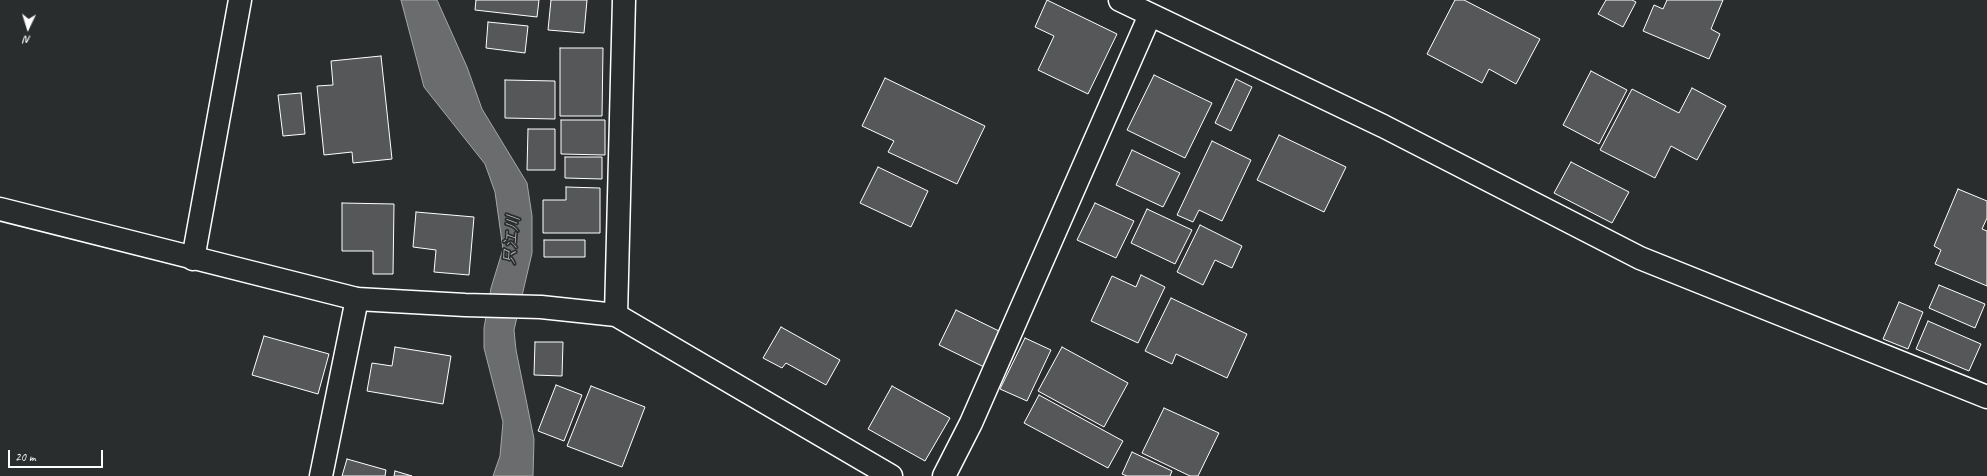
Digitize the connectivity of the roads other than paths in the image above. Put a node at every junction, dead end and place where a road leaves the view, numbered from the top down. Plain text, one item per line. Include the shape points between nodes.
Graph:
1 (240, 0) edge
2 (624, 0) edge
3 (1120, 0) edge
4 (1150, 14) junction
5 (0, 209) edge
6 (194, 259) junction
7 (357, 300) junction
8 (616, 316) junction
9 (1987, 397) edge
10 (321, 476) edge
11 (891, 476) edge
12 (944, 476) edge

1 - 6 street
2 - 8 street
3 - 4 street
4 - 9 street via 1383,126 1640,258
4 - 12 street via 971,423
5 - 6 street
6 - 7 street
7 - 8 street via 541,307
7 - 10 street
8 - 11 street

